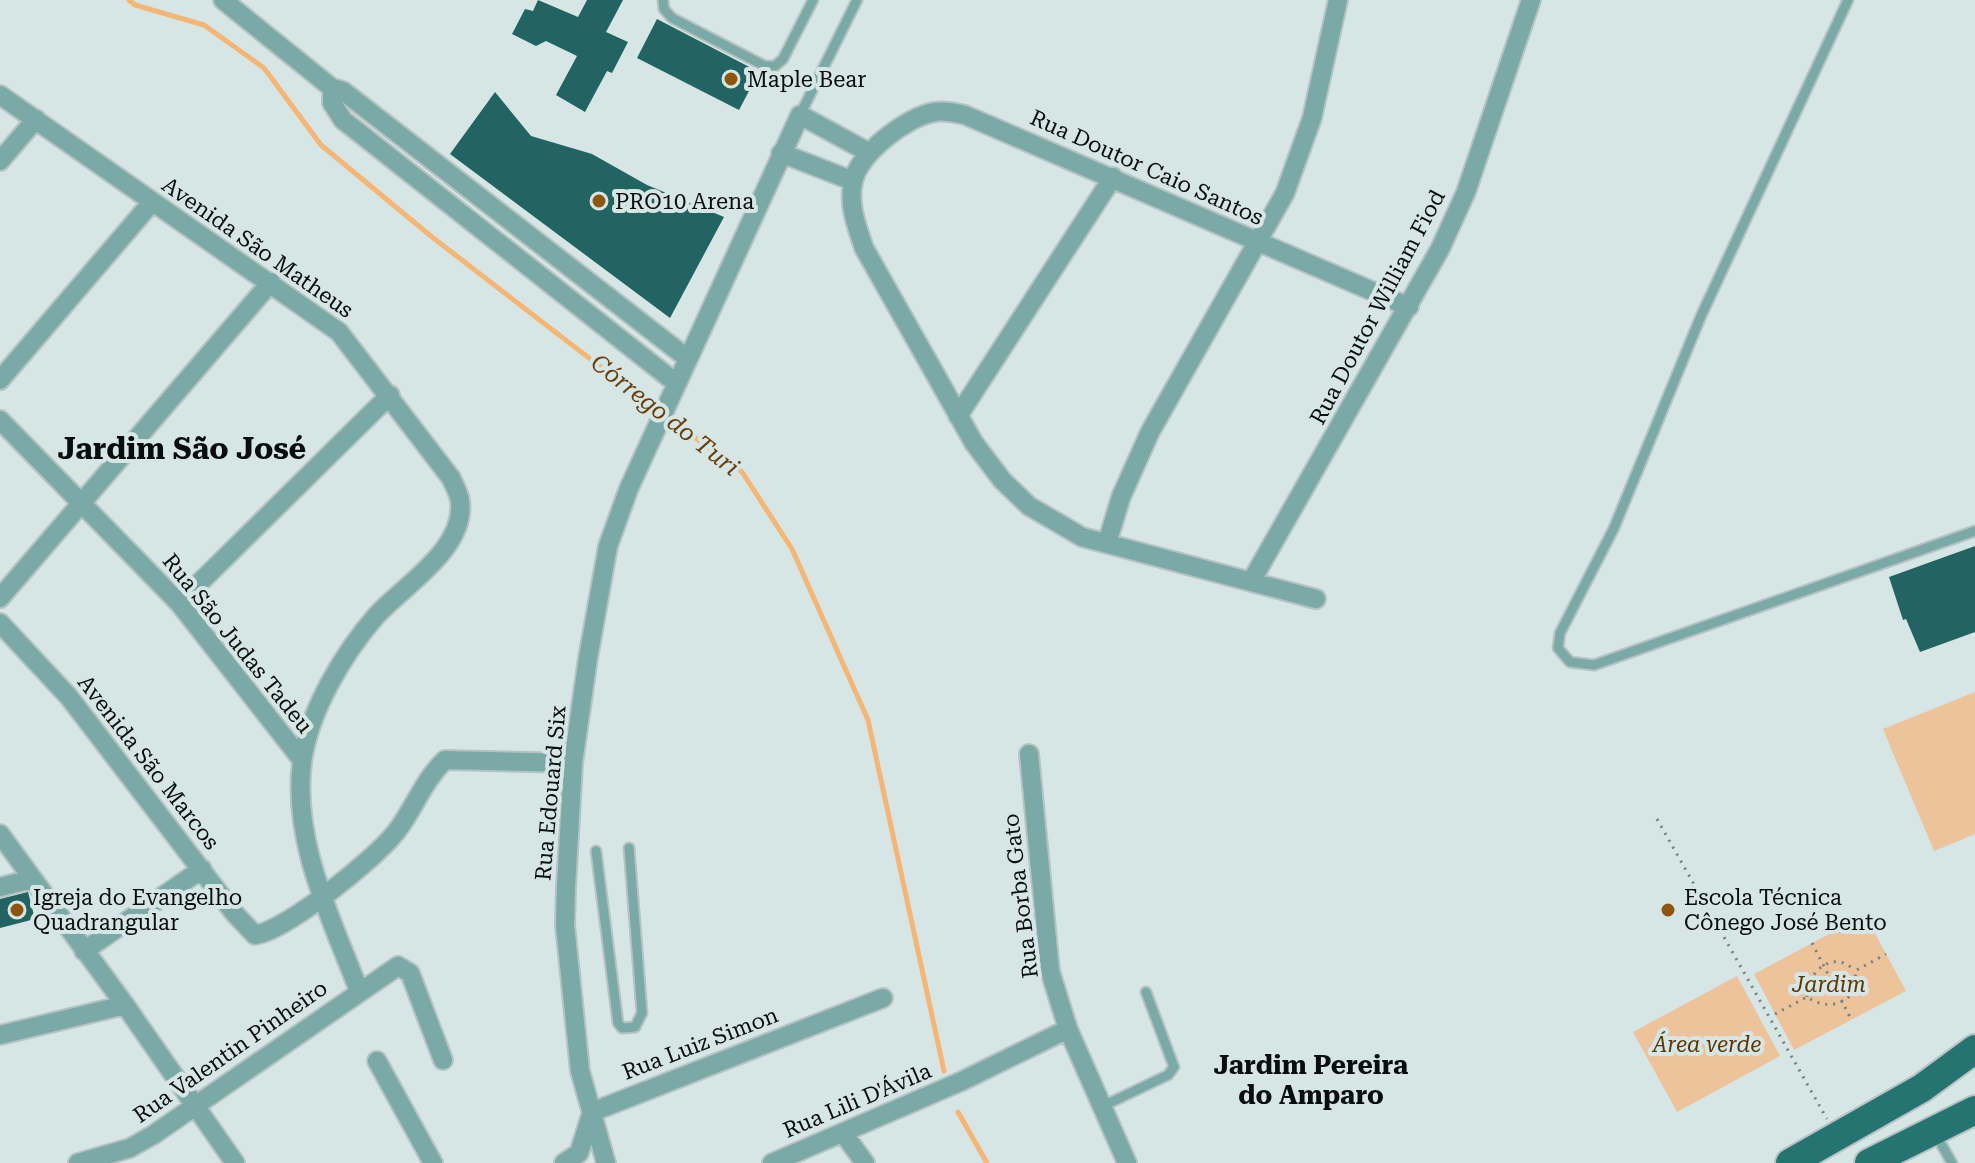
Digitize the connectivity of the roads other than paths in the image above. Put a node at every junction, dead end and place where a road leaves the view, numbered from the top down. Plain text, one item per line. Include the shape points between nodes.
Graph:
1 (223, 0) edge
2 (663, 0) edge
3 (813, 0) edge
4 (857, 0) edge
5 (1338, 0) edge
6 (1531, 0) edge
7 (1848, 0) edge
8 (332, 88) junction
9 (0, 95) edge
10 (800, 115) junction
11 (36, 119) junction
12 (868, 152) junction
13 (781, 153) junction
14 (0, 161) edge
15 (1113, 177) junction
16 (853, 181) junction
17 (152, 202) junction
18 (1260, 242) junction
19 (271, 282) junction
20 (1409, 307) junction
21 (687, 358) junction
22 (0, 380) edge
23 (676, 383) junction
24 (390, 395) junction
25 (958, 416) junction
26 (0, 420) edge
27 (83, 502) junction
28 (1975, 531) edge
29 (1107, 543) junction
30 (1252, 580) junction
31 (0, 598) edge
32 (1316, 599) dead end
33 (179, 603) junction
34 (0, 623) edge
35 (1029, 754) dead end
36 (302, 760) junction
37 (573, 763) junction
38 (0, 834) edge
39 (629, 848) dead end
40 (596, 851) dead end
41 (202, 869) junction
42 (32, 879) junction
43 (0, 887) edge
44 (323, 895) junction
45 (84, 951) junction
46 (359, 991) junction
47 (1146, 992) dead end
48 (883, 998) dead end
49 (125, 1005) junction
50 (1068, 1029) junction
51 (0, 1035) edge
52 (1975, 1049) edge
53 (443, 1060) dead end
54 (377, 1061) dead end
55 (1922, 1088) junction
56 (195, 1105) junction
57 (1101, 1107) junction
58 (1975, 1110) edge
59 (592, 1112) junction
60 (1941, 1130) junction
61 (843, 1133) junction
62 (571, 1158) edge
63 (1883, 1160) edge
64 (78, 1163) edge
65 (235, 1163) edge
66 (433, 1163) edge
67 (604, 1163) edge
68 (772, 1163) edge
69 (865, 1163) edge
70 (1127, 1163) edge
71 (1790, 1163) edge
72 (1952, 1163) edge

1 - 8 street
2 - 3 lane via 672,18 765,66 783,59
4 - 10 lane
5 - 18 street via 1312,118 1285,193
6 - 20 street, Rua Doutor William Fiod via 1466,192
7 - 28 lane via 1701,316 1614,528 1560,633 1558,648 1570,662 1594,665
8 - 21 street via 343,91
8 - 23 street via 332,103 343,120
9 - 11 street, Avenida São Matheus
10 - 12 street
10 - 13 street, Rua Edouard Six
11 - 14 street
11 - 17 street, Avenida São Matheus
12 - 15 street, Rua Doutor Caio Santos via 914,121 933,112 952,112
12 - 16 street
13 - 16 street
13 - 21 street, Rua Edouard Six
15 - 18 street, Rua Doutor Caio Santos
15 - 25 street
16 - 25 street via 853,216 864,248
17 - 19 street, Avenida São Matheus
17 - 22 street
18 - 20 street, Rua Doutor Caio Santos
18 - 29 street via 1150,432
19 - 24 street, Avenida São Matheus via 339,332
19 - 27 street
20 - 30 street, Rua Doutor William Fiod
21 - 23 street, Rua Edouard Six
23 - 37 street, Rua Edouard Six via 608,546
24 - 33 street
24 - 36 street, Avenida São Matheus via 451,478 460,501 455,527 443,550 354,644 316,717
25 - 29 street via 1002,480 1029,506 1072,532
26 - 27 street, Rua São Judas Tadeu
27 - 31 street
27 - 33 street, Rua São Judas Tadeu
29 - 30 street
30 - 32 street
33 - 36 street, Rua São Judas Tadeu
34 - 41 street, Avenida São Marcos via 69,697
35 - 50 street, Rua Borba Gato via 1050,971
36 - 44 street, Avenida São Matheus via 301,824
37 - 44 street via 445,760 386,844
37 - 59 street, Rua Edouard Six via 565,925 580,1071
38 - 42 street
39 - 40 lane via 642,1013 635,1027 618,1023
41 - 44 street, Avenida São Marcos via 255,935 280,926
41 - 45 street
42 - 43 street
42 - 45 street
44 - 46 street, Avenida São Matheus
45 - 49 street
46 - 53 street, Rua Valentin Pinheiro via 402,966 410,973
46 - 56 street, Rua Valentin Pinheiro
47 - 57 lane via 1174,1067 1168,1075
48 - 59 street, Rua Luiz Simon
49 - 51 street
49 - 56 street
50 - 57 street, Rua Borba Gato
50 - 61 street, Rua Lili D'Ávila
52 - 55 main road
54 - 66 street
55 - 60 main road via 1924,1110
55 - 71 main road
56 - 64 street, Rua Valentin Pinheiro via 130,1148
56 - 65 street
57 - 70 street, Rua Borba Gato
58 - 60 main road
59 - 62 street
59 - 67 street, Rua Edouard Six
60 - 63 main road
60 - 72 lane
61 - 68 street, Rua Lili D'Ávila
61 - 69 street
62 - 67 street

